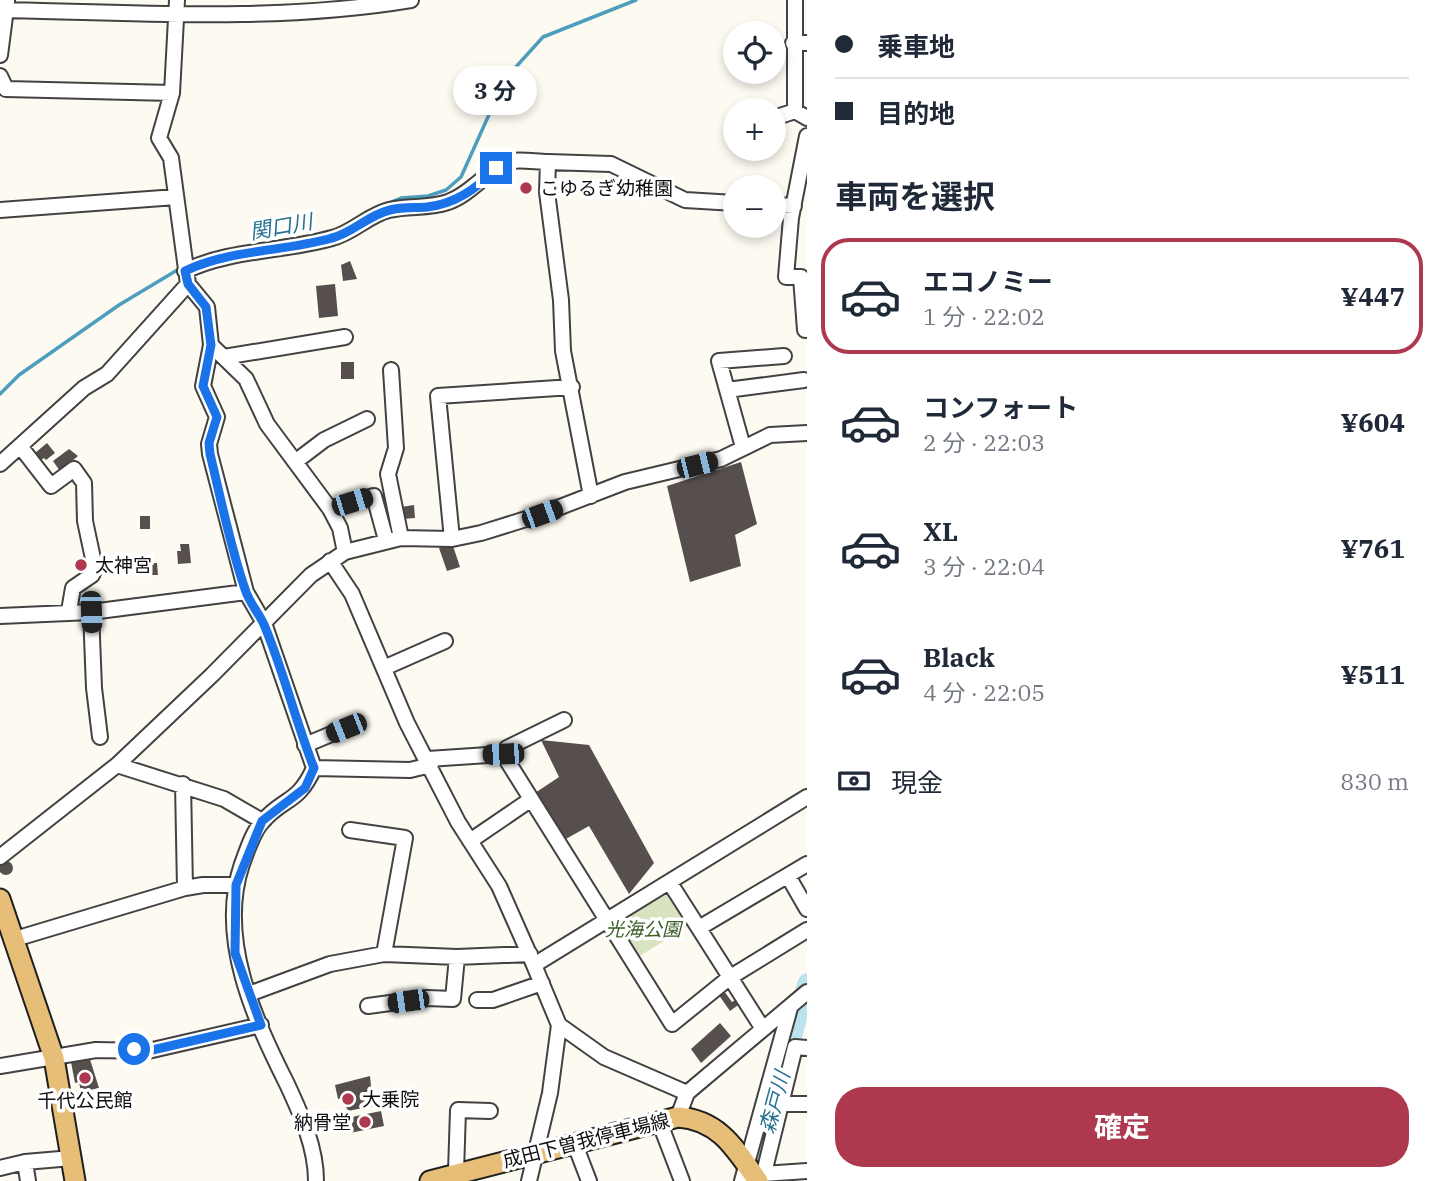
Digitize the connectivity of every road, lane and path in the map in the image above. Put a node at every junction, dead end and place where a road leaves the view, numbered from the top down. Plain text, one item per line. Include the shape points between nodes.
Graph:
1 (411, 0) edge
2 (800, 4) edge
3 (7, 5) edge
4 (347, 5) edge
5 (177, 7) edge
6 (800, 43) edge
7 (0, 55) edge
8 (0, 76) edge
9 (172, 93) junction
10 (801, 115) edge
11 (807, 136) edge
12 (548, 162) junction
13 (176, 197) junction
14 (723, 202) edge
15 (0, 210) edge
16 (798, 211) edge
17 (186, 272) junction
18 (805, 330) dead end
19 (345, 337) dead end
20 (211, 345) junction
21 (783, 356) dead end
22 (224, 357) junction
23 (391, 370) dead end
24 (804, 380) dead end
25 (572, 387) junction
26 (727, 390) junction
27 (367, 419) dead end
28 (807, 433) edge
29 (743, 447) junction
30 (21, 448) junction
31 (295, 462) junction
32 (0, 464) edge
33 (592, 496) junction
34 (330, 509) junction
35 (401, 538) junction
36 (452, 539) junction
37 (386, 540) junction
38 (345, 552) junction
39 (330, 561) junction
40 (246, 592) junction
41 (69, 611) junction
42 (91, 612) junction
43 (0, 617) edge
44 (264, 623) junction
45 (445, 641) dead end
46 (386, 667) junction
47 (564, 720) dead end
48 (346, 728) dead end
49 (100, 737) dead end
50 (305, 745) junction
51 (503, 754) junction
52 (429, 762) junction
53 (117, 765) junction
54 (314, 768) junction
55 (183, 783) junction
56 (807, 797) edge
57 (530, 800) junction
58 (262, 821) junction
59 (350, 830) dead end
60 (470, 841) junction
61 (0, 857) edge
62 (807, 864) edge
63 (788, 876) junction
64 (670, 883) junction
65 (236, 885) junction
66 (185, 888) junction
67 (0, 899) edge
68 (807, 909) edge
69 (608, 920) junction
70 (699, 928) junction
71 (807, 930) edge
72 (15, 939) junction
73 (384, 954) junction
74 (457, 957) junction
75 (532, 960) junction
76 (729, 978) junction
77 (542, 983) junction
78 (249, 994) junction
79 (477, 1000) dead end
80 (797, 1000) edge
81 (368, 1006) dead end
82 (261, 1025) junction
83 (559, 1026) junction
84 (763, 1029) junction
85 (807, 1048) edge
86 (54, 1058) junction
87 (0, 1066) edge
88 (687, 1093) junction
89 (780, 1104) junction
90 (807, 1104) edge
91 (491, 1111) dead end
92 (678, 1117) junction
93 (659, 1121) junction
94 (574, 1142) junction
95 (535, 1152) junction
96 (72, 1158) junction
97 (25, 1162) junction
98 (0, 1168) edge
99 (807, 1171) edge
100 (456, 1172) junction
101 (755, 1176) edge
102 (28, 1181) edge
103 (75, 1181) edge
104 (316, 1181) edge
105 (430, 1181) edge
106 (529, 1181) edge
107 (589, 1181) edge
108 (682, 1181) edge

1 - 4 street
2 - 6 street
3 - 5 street
3 - 7 street
4 - 5 street
5 - 9 street
6 - 10 street
8 - 9 street via 6,89
9 - 13 street via 159,138 171,158
11 - 16 street
12 - 14 street via 611,164 685,200
12 - 17 street via 511,161 448,202 392,209 334,238 209,260
12 - 25 street via 563,351
13 - 15 street
13 - 17 street
16 - 18 street via 786,277 801,277
17 - 20 street via 206,307
17 - 30 street via 107,374 84,388
19 - 22 street
20 - 22 street
20 - 40 street via 203,386 217,417 210,454
21 - 26 street via 719,361
22 - 31 street via 246,379 267,424
23 - 35 street via 396,448 388,474
24 - 26 street
25 - 33 street
25 - 36 street via 438,396
26 - 29 street
27 - 31 street via 324,440
28 - 29 street via 770,435
29 - 33 street via 721,459 625,482
30 - 32 street
30 - 41 street via 51,486 74,469 84,483 85,521 95,568 73,588
31 - 34 street
33 - 36 street
34 - 37 street via 374,496
34 - 38 street
35 - 36 street
35 - 37 street
37 - 38 street
38 - 39 street
39 - 44 street
39 - 46 street via 352,594
40 - 42 street
40 - 44 street
41 - 42 street
41 - 43 street
42 - 49 street
44 - 50 street
44 - 53 street
45 - 46 street
46 - 52 street via 407,723
47 - 51 street
48 - 50 street
50 - 54 street
51 - 52 street
51 - 57 street
52 - 54 street via 410,770
52 - 60 street
53 - 55 street
53 - 61 street
54 - 58 street via 305,788
55 - 58 street
55 - 66 street
56 - 64 street
57 - 60 street
57 - 69 street
58 - 65 street
59 - 73 street via 405,838
60 - 75 street via 499,886
62 - 63 street
63 - 68 street
63 - 70 street
64 - 69 street
64 - 70 street
65 - 66 street
65 - 78 street via 235,953
66 - 72 street
67 - 72 main road
69 - 75 street
69 - 76 street via 672,1024
70 - 76 street
71 - 76 street
72 - 86 main road
73 - 74 street
73 - 78 street via 330,964
74 - 75 street
74 - 81 street via 453,999
75 - 77 street
76 - 84 street
77 - 79 street via 494,1000
77 - 83 street
78 - 82 street
80 - 84 street
80 - 101 street
82 - 86 street via 148,1051 96,1050
82 - 104 street via 299,1107 316,1164
83 - 88 street via 604,1057
83 - 95 street via 550,1093
84 - 88 street
85 - 89 street via 795,1047
86 - 87 street
86 - 96 main road
88 - 92 street
89 - 90 street
89 - 101 street
91 - 100 street via 458,1110
92 - 93 main road, 成田下曽我停車場線
92 - 101 main road, 成田下曽我停車場線 via 709,1123
93 - 94 main road, 成田下曽我停車場線
93 - 108 street
94 - 95 main road, 成田下曽我停車場線
94 - 107 street
95 - 100 main road, 成田下曽我停車場線
95 - 106 street
96 - 97 street
96 - 103 main road
97 - 98 street
97 - 102 street
99 - 101 street
100 - 105 main road, 成田下曽我停車場線

